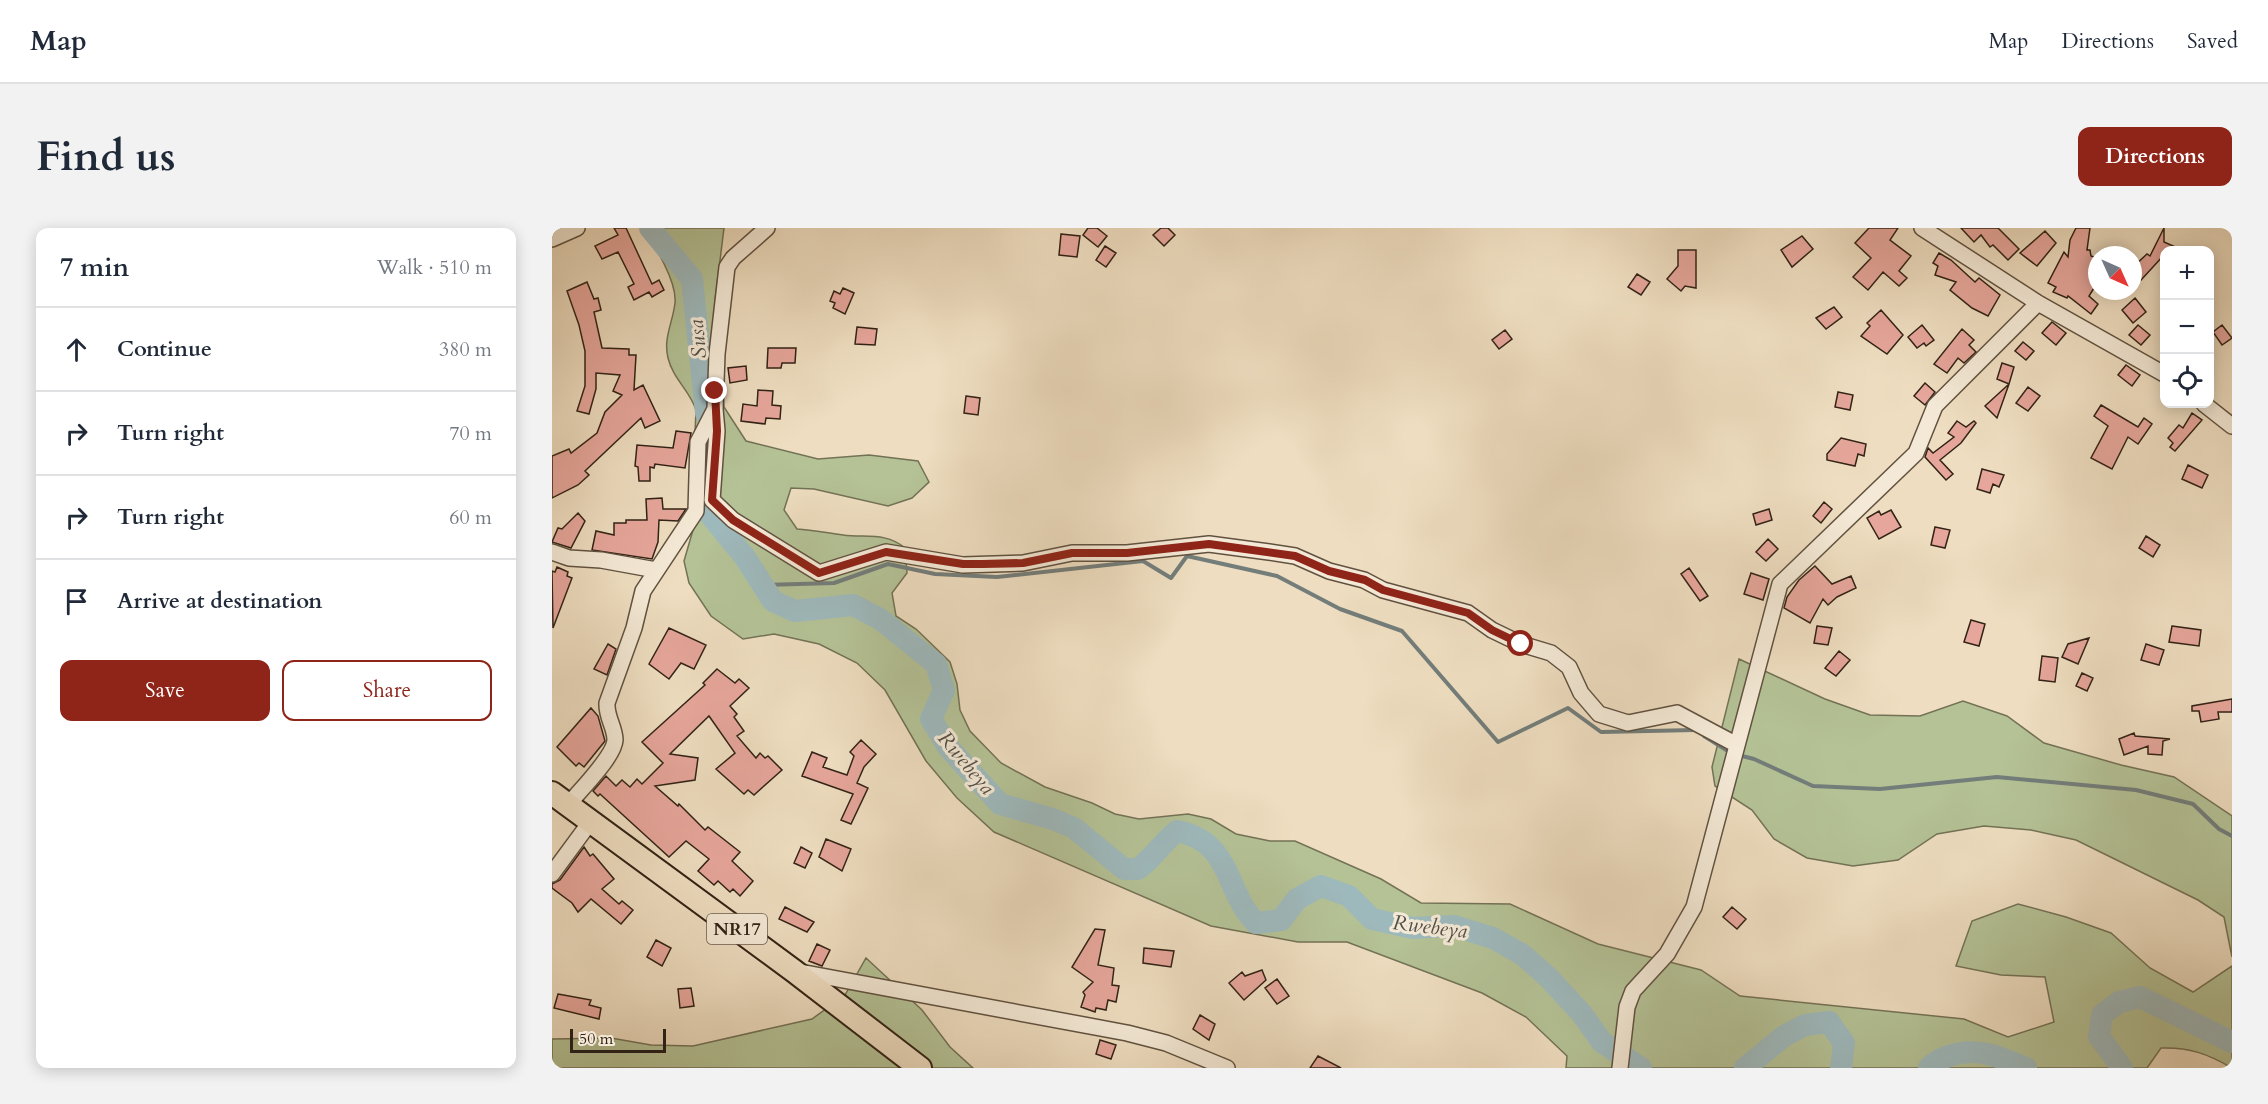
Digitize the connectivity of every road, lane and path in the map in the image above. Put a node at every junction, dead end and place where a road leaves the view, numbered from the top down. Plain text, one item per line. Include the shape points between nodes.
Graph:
1 (577, 228) edge
2 (767, 228) edge
3 (1922, 228) edge
4 (552, 239) edge
5 (2038, 303) junction
6 (2160, 372) edge
7 (2209, 408) edge
8 (715, 409) junction
9 (2232, 426) edge
10 (552, 552) edge
11 (656, 570) junction
12 (1737, 745) junction
13 (560, 799) edge
14 (591, 821) junction
15 (552, 874) edge
16 (794, 971) junction
17 (920, 1068) edge
18 (1227, 1068) edge
19 (1620, 1068) edge

1 - 4 street
2 - 8 street via 727,267
3 - 5 street
5 - 6 street
5 - 12 street via 1935,405 1916,453 1783,578
7 - 9 street
8 - 11 street via 698,442 696,511
8 - 12 street via 712,500 733,520 819,573 886,552 963,564 1023,563 1072,553 1127,553 1209,544 1295,556 1383,590 1468,613 1521,644 1551,653 1569,667 1581,693 1599,714 1628,723 1677,713
10 - 11 street via 569,558
11 - 13 street via 643,591 607,704 615,736 613,749
12 - 19 street via 1694,908 1667,954 1633,992 1627,1007
13 - 14 main road, NR17
14 - 15 street
14 - 16 main road, NR17
16 - 17 main road, NR17
16 - 18 street via 1127,1033 1166,1043

